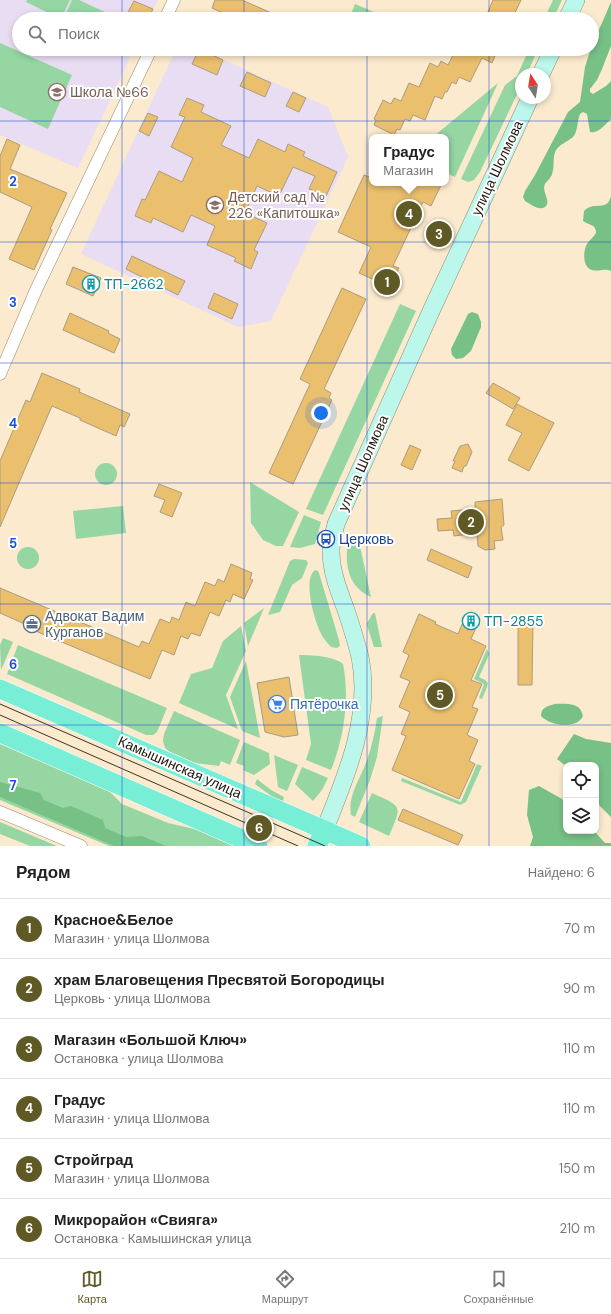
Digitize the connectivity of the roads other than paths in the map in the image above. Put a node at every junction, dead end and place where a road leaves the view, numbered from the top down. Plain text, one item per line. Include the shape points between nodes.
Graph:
1 (174, 0) edge
2 (576, 0) edge
3 (168, 12) edge
4 (570, 12) edge
5 (148, 56) edge
6 (550, 56) edge
7 (545, 68) edge
8 (527, 104) edge
9 (0, 374) edge
10 (0, 688) edge
11 (0, 733) edge
12 (0, 812) edge
13 (321, 838) edge
14 (81, 846) edge
15 (258, 846) edge
16 (360, 846) edge

1 - 3 street
2 - 4 street
5 - 9 street via 36,290
6 - 7 street
8 - 13 street, улица Шолмова via 336,524 331,551 337,584 360,658 361,712 345,779
10 - 13 main road, Камышинская улица
11 - 15 main road
12 - 14 street
13 - 16 main road, Камышинская улица

